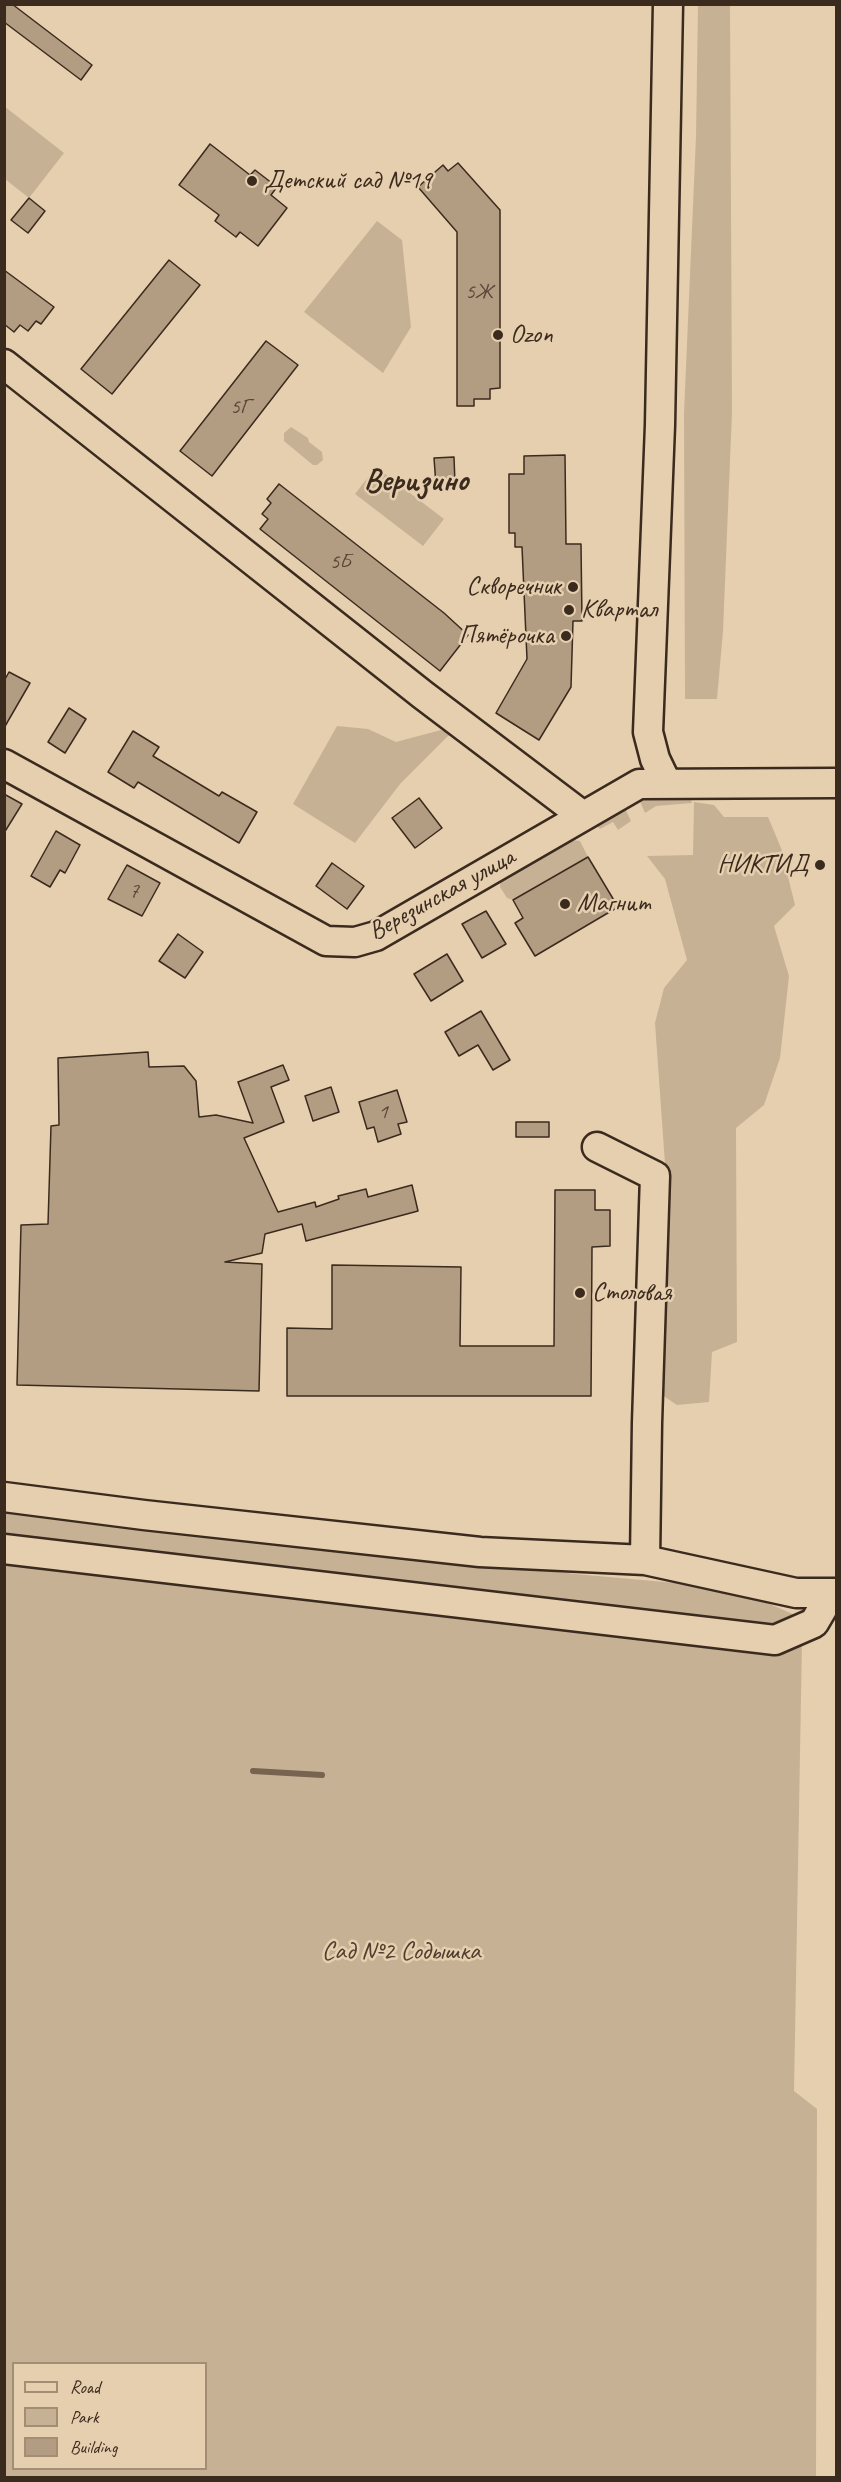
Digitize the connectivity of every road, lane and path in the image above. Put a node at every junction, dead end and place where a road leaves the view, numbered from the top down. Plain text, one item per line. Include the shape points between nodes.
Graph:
1 (668, 4) edge
2 (4, 364) edge
3 (4, 764) edge
4 (837, 783) edge
5 (667, 784) junction
6 (583, 816) junction
7 (597, 1147) dead end
8 (4, 1497) edge
9 (4, 1549) edge
10 (645, 1560) junction
11 (834, 1594) edge

1 - 5 street via 660,424 648,732
2 - 6 street
3 - 6 street, Верезинская улица via 326,941 355,942 376,936
4 - 5 street, Верезинская улица
5 - 6 street, Верезинская улица via 639,784
7 - 10 street via 655,1176
8 - 10 street via 480,1552
9 - 11 street via 775,1641 814,1623
10 - 11 street via 796,1593

